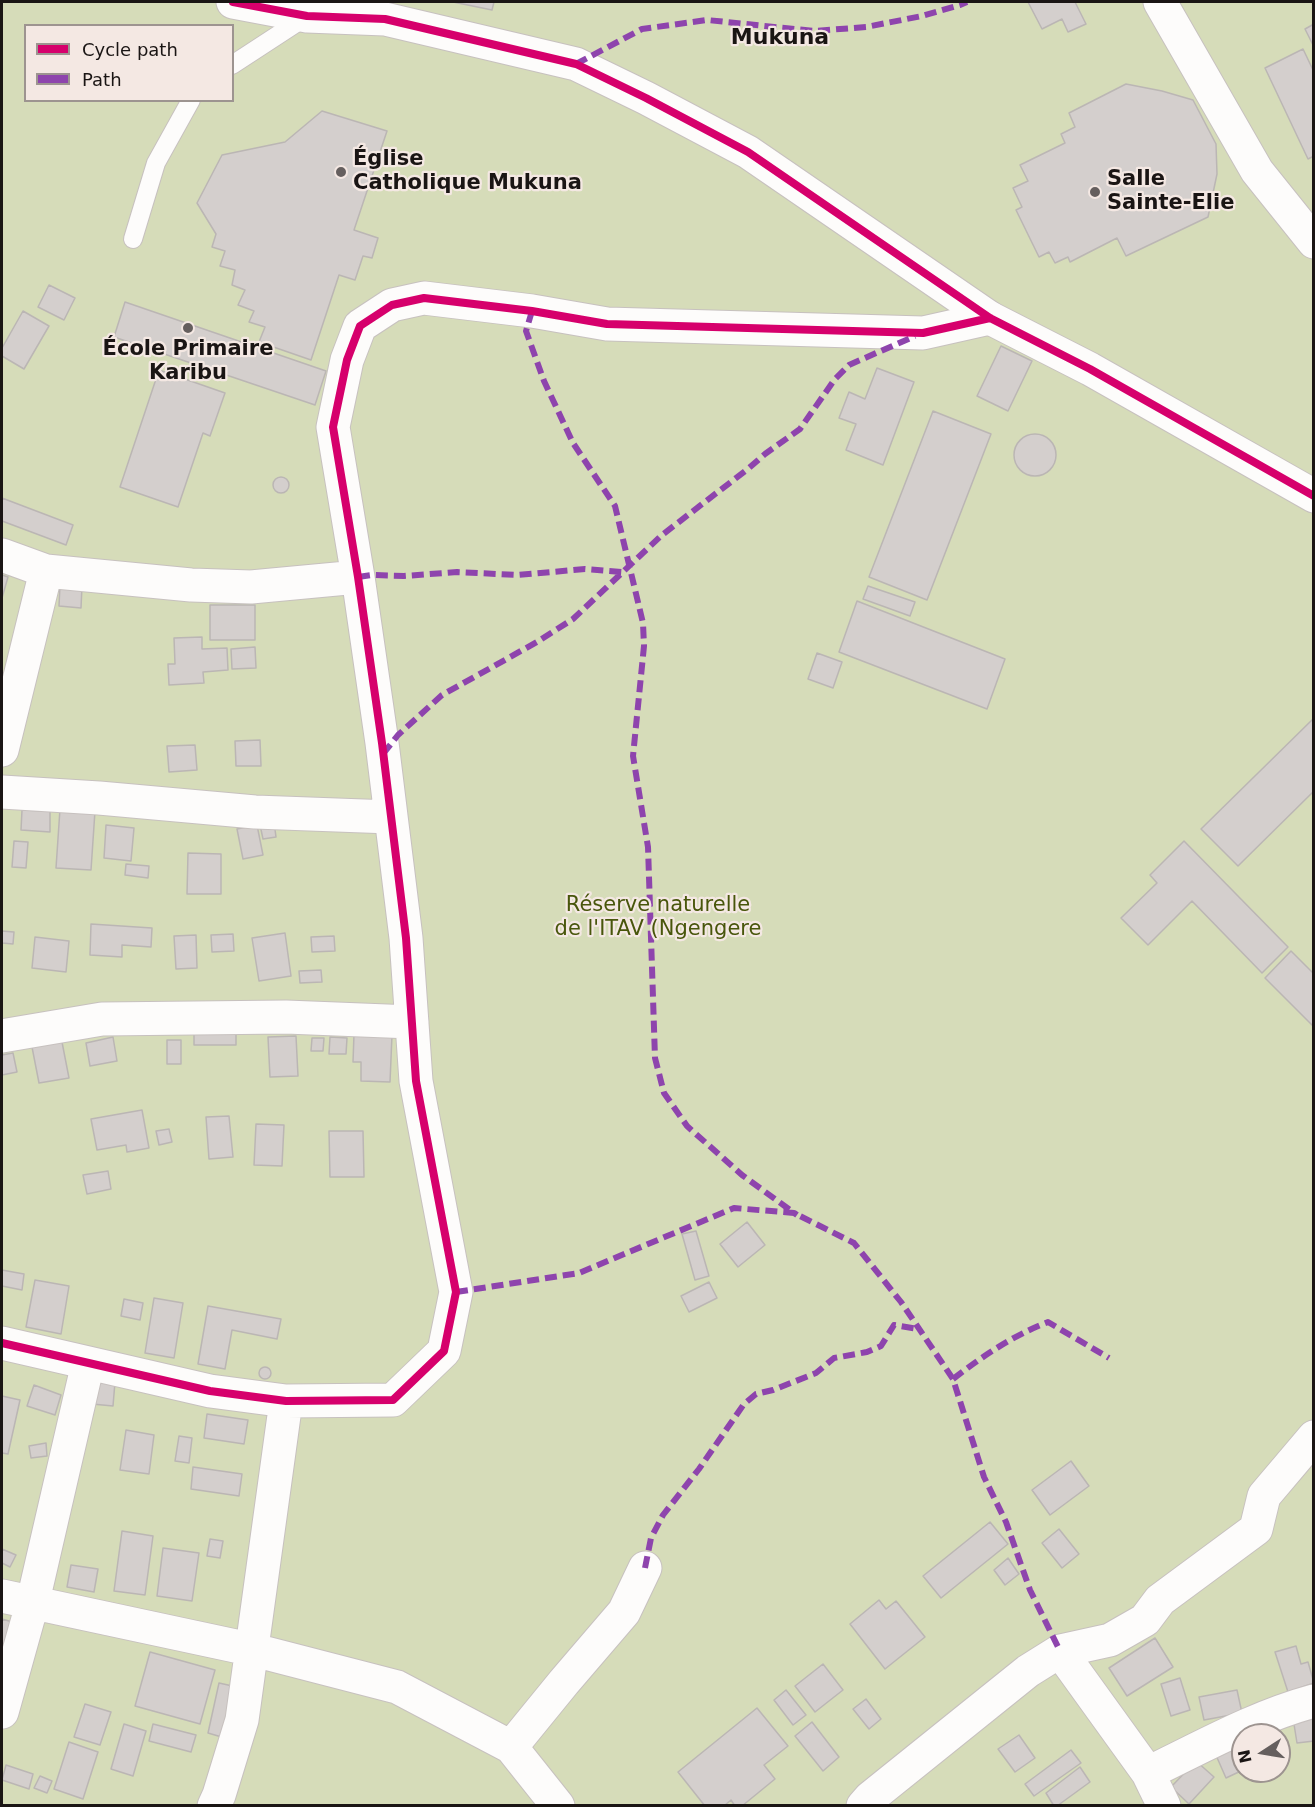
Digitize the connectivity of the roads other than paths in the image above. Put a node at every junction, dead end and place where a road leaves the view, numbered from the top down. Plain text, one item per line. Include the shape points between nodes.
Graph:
1 (233, 2) edge
2 (1160, 2) edge
3 (387, 10) edge
4 (307, 16) junction
5 (234, 63) edge
6 (190, 102) edge
7 (133, 239) dead end
8 (1314, 242) edge
9 (990, 318) junction
10 (1314, 496) edge
11 (2, 555) edge
12 (46, 571) junction
13 (358, 577) junction
14 (2, 750) edge
15 (2, 792) edge
16 (392, 817) junction
17 (412, 1022) junction
18 (2, 1036) edge
19 (2, 1343) edge
20 (88, 1363) junction
21 (286, 1401) junction
22 (1314, 1437) edge
23 (645, 1568) dead end
24 (2, 1596) edge
25 (33, 1602) junction
26 (254, 1650) junction
27 (1060, 1651) junction
28 (1314, 1701) edge
29 (2, 1712) edge
30 (511, 1747) junction
31 (1148, 1773) junction
32 (214, 1806) edge
33 (558, 1806) edge
34 (863, 1806) edge
35 (1164, 1806) edge

1 - 4 street
2 - 8 street via 1257,171
3 - 4 street
3 - 9 street via 576,64 646,98 748,152
4 - 5 lane
6 - 7 lane via 156,163
9 - 10 street via 1090,369
9 - 13 street via 923,333 826,332 608,324 424,298 392,305 360,326 347,360 333,427
11 - 12 street
12 - 13 street via 251,587
12 - 14 street
13 - 16 street
15 - 16 street via 255,812
16 - 17 street
17 - 18 street via 286,1017 102,1019
17 - 21 street via 416,1081 456,1292 444,1351 393,1400
19 - 20 street
20 - 21 street via 210,1391
20 - 25 street
21 - 26 street
22 - 27 street via 1264,1496 1256,1529 1160,1600 1145,1620 1110,1640
23 - 30 street via 624,1612 608,1634 574,1669
24 - 25 street
25 - 26 street
25 - 29 street
26 - 30 street via 397,1687
26 - 32 street via 243,1720
27 - 31 street
27 - 34 street via 1028,1671
28 - 31 street via 1256,1720
30 - 33 street
31 - 35 street

